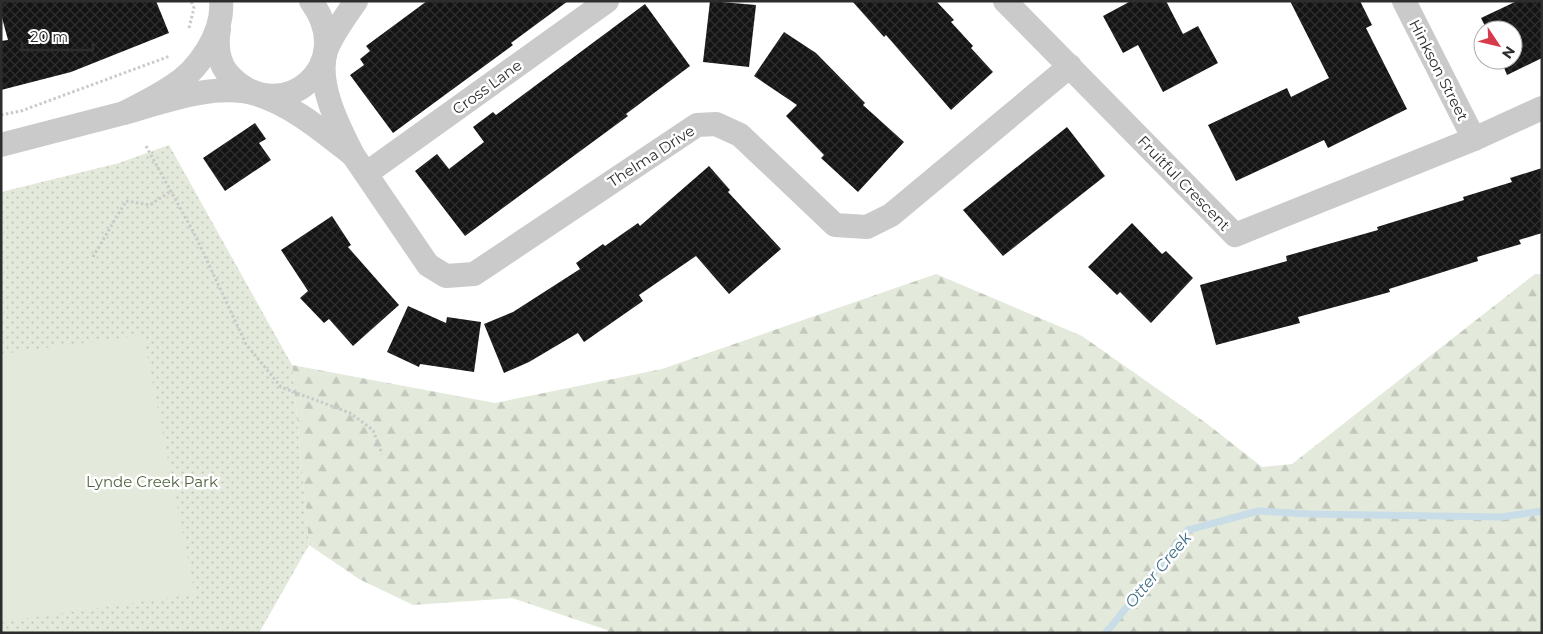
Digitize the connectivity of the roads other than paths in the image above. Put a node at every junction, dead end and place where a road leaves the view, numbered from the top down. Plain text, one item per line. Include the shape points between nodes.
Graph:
1 (235, 1) edge
2 (311, 1) edge
3 (356, 1) edge
4 (606, 1) edge
5 (1005, 1) edge
6 (1404, 1) edge
7 (221, 11) edge
8 (326, 52) junction
9 (1070, 66) junction
10 (256, 94) junction
11 (1542, 108) edge
12 (124, 113) junction
13 (1474, 139) junction
14 (1, 145) edge
15 (360, 164) junction

1 - 7 street
2 - 8 street, Thelma Drive via 322,16 327,34
3 - 8 street
4 - 15 street, Cross Lane
5 - 9 street, Fruitful Crescent
6 - 13 street, Hinkson Street
7 - 10 street, Thelma Drive via 217,38 219,56 239,85
7 - 12 street via 206,52 191,70 173,87
8 - 10 street via 308,83 292,92 274,96
8 - 15 street, Thelma Drive via 330,105
9 - 13 street, Fruitful Crescent via 1235,235
9 - 15 street, Thelma Drive via 891,214 867,227 835,225 740,135 716,124 697,125 474,274 446,276 428,265
10 - 12 street via 211,92
10 - 15 street, Thelma Drive via 313,123
11 - 13 street, Fruitful Crescent
12 - 14 street

